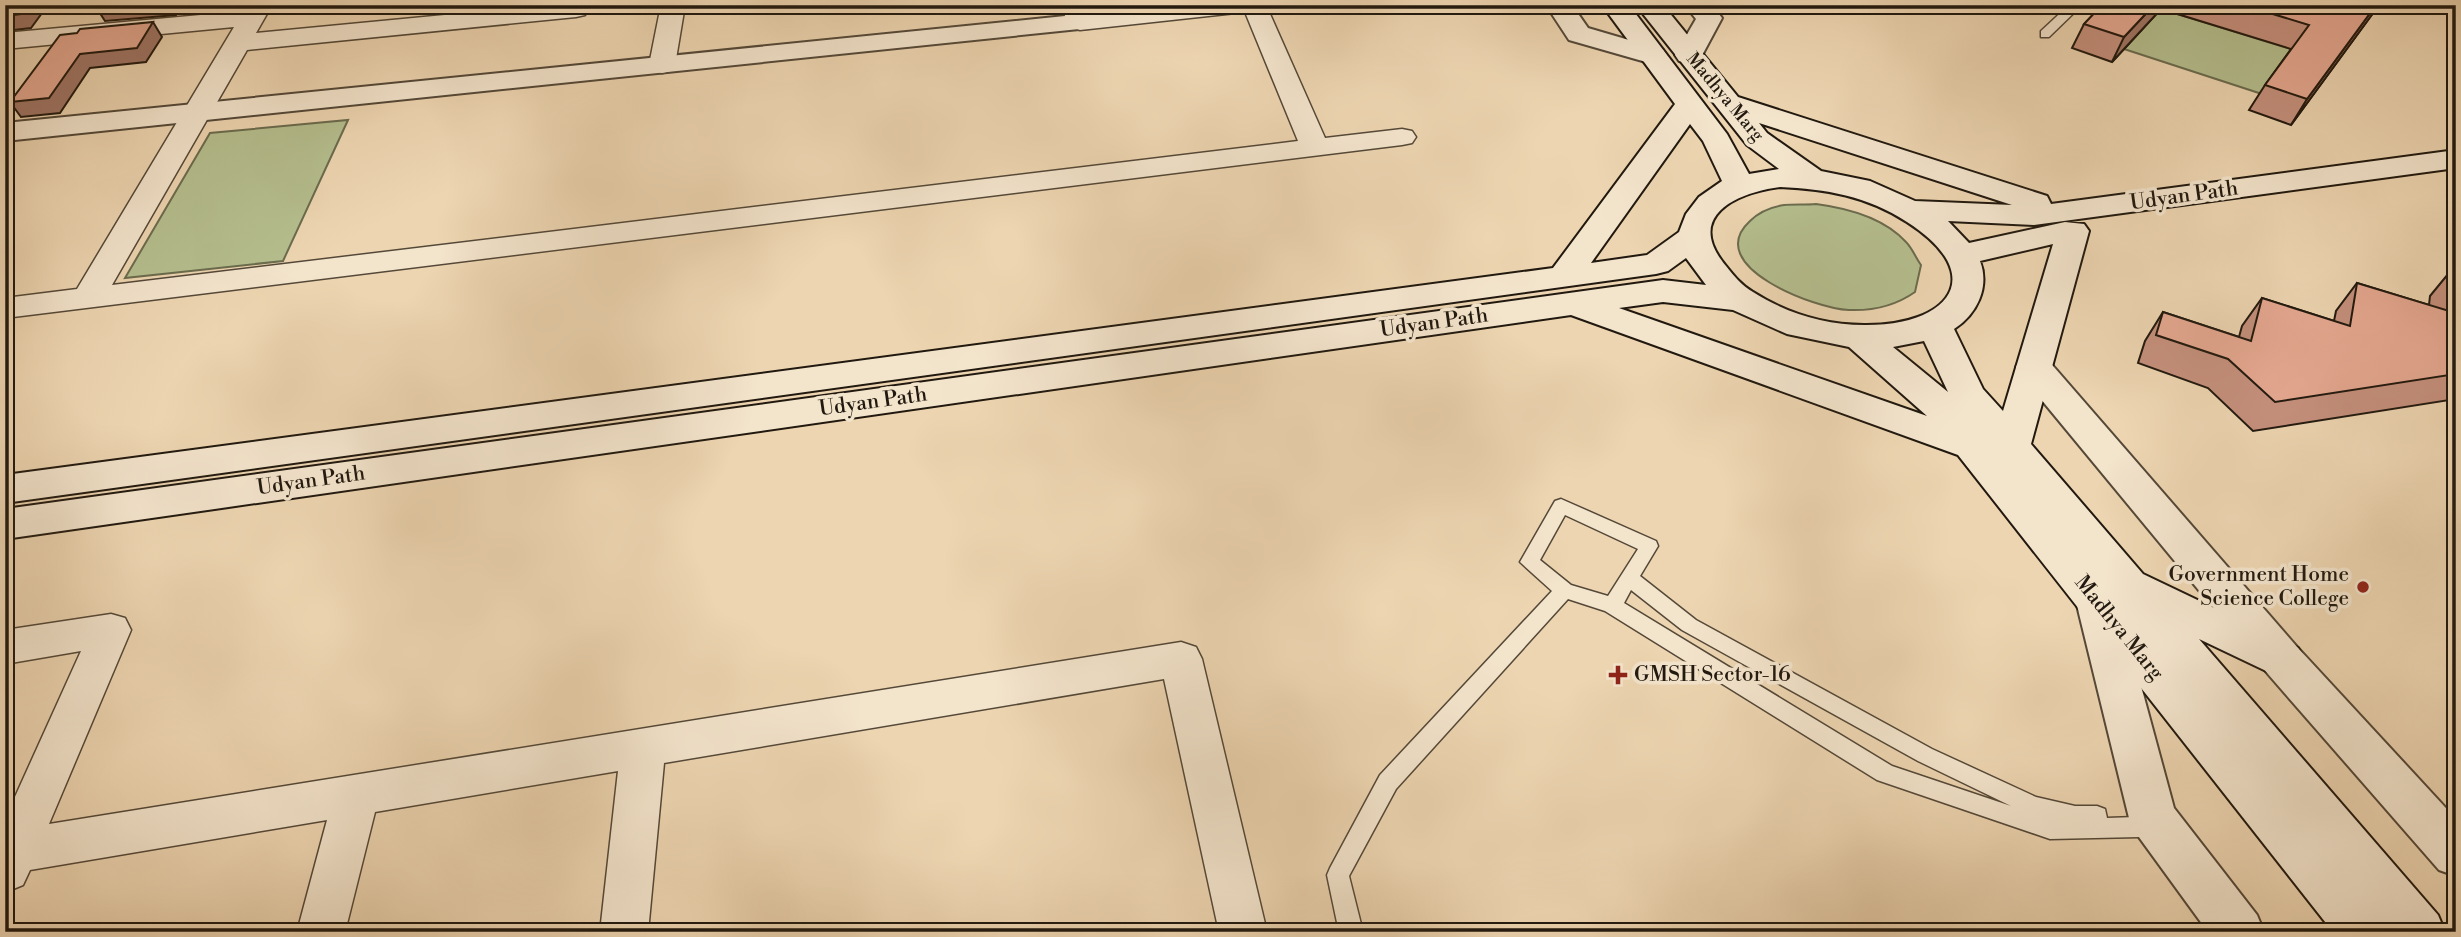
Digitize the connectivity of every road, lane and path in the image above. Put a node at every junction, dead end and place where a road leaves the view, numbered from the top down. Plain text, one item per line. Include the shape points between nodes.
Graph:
1 (673, 5) edge
2 (1244, 5) edge
3 (1254, 5) edge
4 (1559, 5) edge
5 (1615, 5) edge
6 (1649, 5) edge
7 (1698, 5) edge
8 (2076, 5) edge
9 (576, 10) dead end
10 (256, 12) edge
11 (1078, 14) edge
12 (2045, 34) dead end
13 (5, 41) edge
14 (237, 43) junction
15 (1689, 55) junction
16 (1653, 56) junction
17 (662, 65) junction
18 (1728, 103) junction
19 (1690, 104) junction
20 (197, 113) junction
21 (5, 132) edge
22 (1402, 137) dead end
23 (1315, 147) junction
24 (2456, 159) edge
25 (2456, 176) edge
26 (1812, 179) junction
27 (1738, 186) junction
28 (1912, 210) junction
29 (2068, 221) junction
30 (1694, 236) junction
31 (1961, 255) junction
32 (1569, 290) junction
33 (88, 298) junction
34 (1741, 300) junction
35 (5, 309) edge
36 (1934, 326) junction
37 (1859, 337) junction
38 (2034, 368) junction
39 (1991, 446) junction
40 (5, 489) edge
41 (5, 524) edge
42 (1629, 578) junction
43 (1564, 590) junction
44 (2111, 592) junction
45 (1612, 605) junction
46 (5, 647) edge
47 (2283, 661) junction
48 (643, 747) junction
49 (356, 794) junction
50 (2153, 818) junction
51 (2456, 854) edge
52 (10, 861) edge
53 (321, 932) edge
54 (624, 932) edge
55 (1243, 932) edge
56 (1352, 932) edge
57 (2239, 932) edge
58 (2365, 932) edge
59 (2420, 932) edge

1 - 17 street
2 - 11 street
3 - 23 street
4 - 16 main road via 1578,33
5 - 16 main road, Madhya Marg
6 - 15 main road, Madhya Marg
7 - 15 main road via 1709,18
8 - 12 lane
9 - 14 street
10 - 13 street
10 - 14 street
11 - 17 main road
14 - 20 street
15 - 18 main road, Madhya Marg
16 - 19 main road, Madhya Marg
17 - 20 main road
18 - 26 main road, Madhya Marg via 1757,139
18 - 29 main road
19 - 27 main road, Madhya Marg via 1717,140
19 - 32 main road
20 - 21 main road
20 - 33 street
22 - 23 street
23 - 33 street
24 - 29 main road, Udyan Path
25 - 29 main road, Udyan Path
26 - 27 main road via 1780,178
26 - 28 main road via 1858,187
27 - 30 main road via 1713,198 1695,226
28 - 29 main road, Udyan Path
28 - 31 main road
29 - 31 main road, Udyan Path via 2046,234
29 - 38 main road
30 - 32 main road, Udyan Path via 1656,264
30 - 34 main road via 1698,253 1726,289
31 - 36 main road via 1969,279 1963,301
32 - 34 main road, Udyan Path via 1663,291
32 - 39 main road
32 - 40 main road, Udyan Path
32 - 41 main road, Udyan Path
33 - 35 street
34 - 37 main road via 1800,327
36 - 37 main road via 1884,337
36 - 39 main road, Madhya Marg
37 - 39 main road, Madhya Marg
38 - 39 main road
38 - 47 main road
39 - 44 main road, Madhya Marg
42 - 43 lane via 1649,546 1561,506 1530,562
42 - 45 lane
42 - 50 lane via 1689,625 1925,755 2033,806 2075,816
43 - 45 lane
43 - 56 lane via 1388,782 1338,875
44 - 47 main road
44 - 50 main road
44 - 58 main road, Madhya Marg
44 - 59 main road, Madhya Marg
45 - 50 lane via 1885,773 2050,829 2139,827
46 - 52 street via 111,630
47 - 51 main road
48 - 49 street
48 - 54 street
48 - 55 street via 1181,659
49 - 52 street
49 - 53 street
50 - 57 main road

